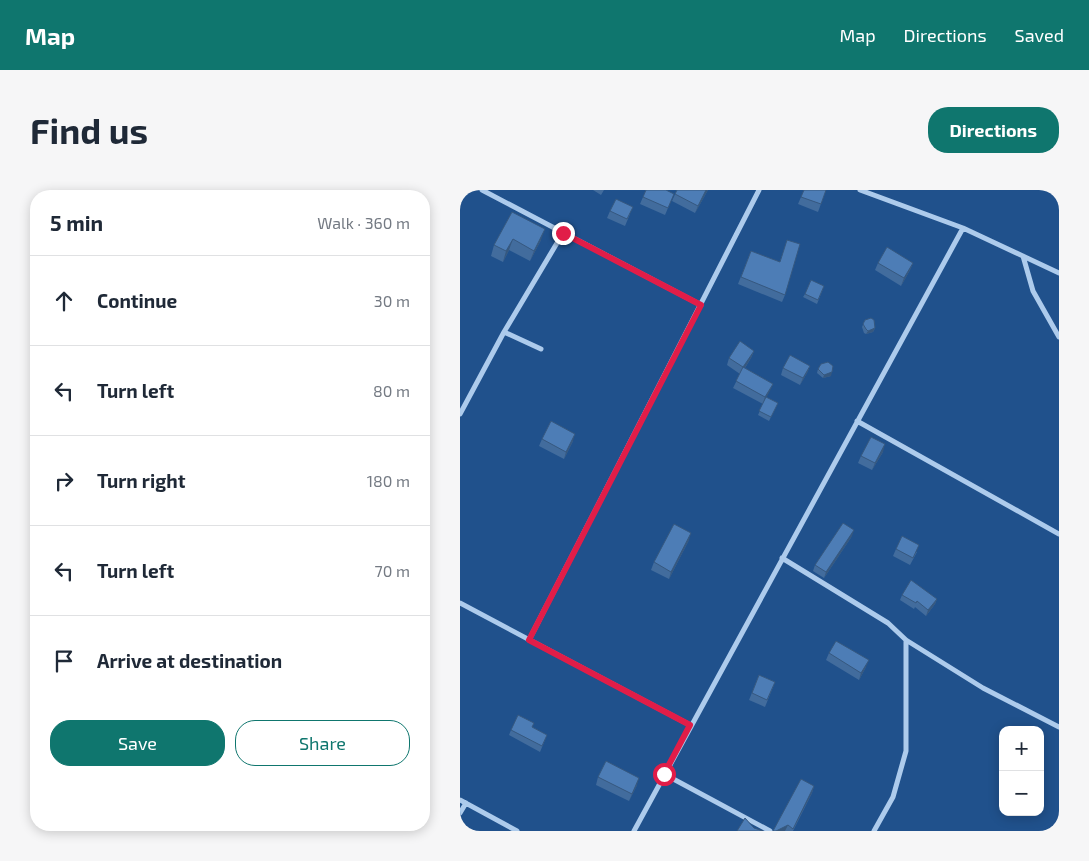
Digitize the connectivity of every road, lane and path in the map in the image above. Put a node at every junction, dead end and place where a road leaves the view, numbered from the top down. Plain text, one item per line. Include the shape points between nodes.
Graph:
1 (482, 190) edge
2 (759, 190) edge
3 (860, 190) edge
4 (963, 228) junction
5 (563, 233) junction
6 (1023, 256) junction
7 (1059, 273) edge
8 (701, 305) junction
9 (504, 332) junction
10 (1059, 337) edge
11 (541, 349) dead end
12 (460, 400) edge
13 (466, 403) junction
14 (460, 414) edge
15 (857, 421) junction
16 (1059, 534) edge
17 (782, 558) junction
18 (460, 604) edge
19 (529, 640) junction
20 (906, 640) junction
21 (690, 725) junction
22 (1059, 727) edge
23 (664, 774) junction
24 (463, 802) edge
25 (460, 813) edge
26 (517, 831) edge
27 (634, 831) edge
28 (770, 831) edge
29 (874, 831) edge

1 - 5 street
2 - 8 street
3 - 4 street
4 - 6 street
4 - 15 street
5 - 8 street
5 - 9 street
6 - 7 street
6 - 10 street via 1033,291
8 - 19 street
9 - 11 street
9 - 13 street
12 - 13 street
13 - 14 street
15 - 16 street
15 - 17 street
17 - 20 street via 888,624
17 - 21 street
18 - 19 street
19 - 21 street
20 - 22 street via 983,688
20 - 29 street via 906,751 893,796
21 - 23 street
23 - 27 street
23 - 28 street
24 - 25 street
24 - 26 street

